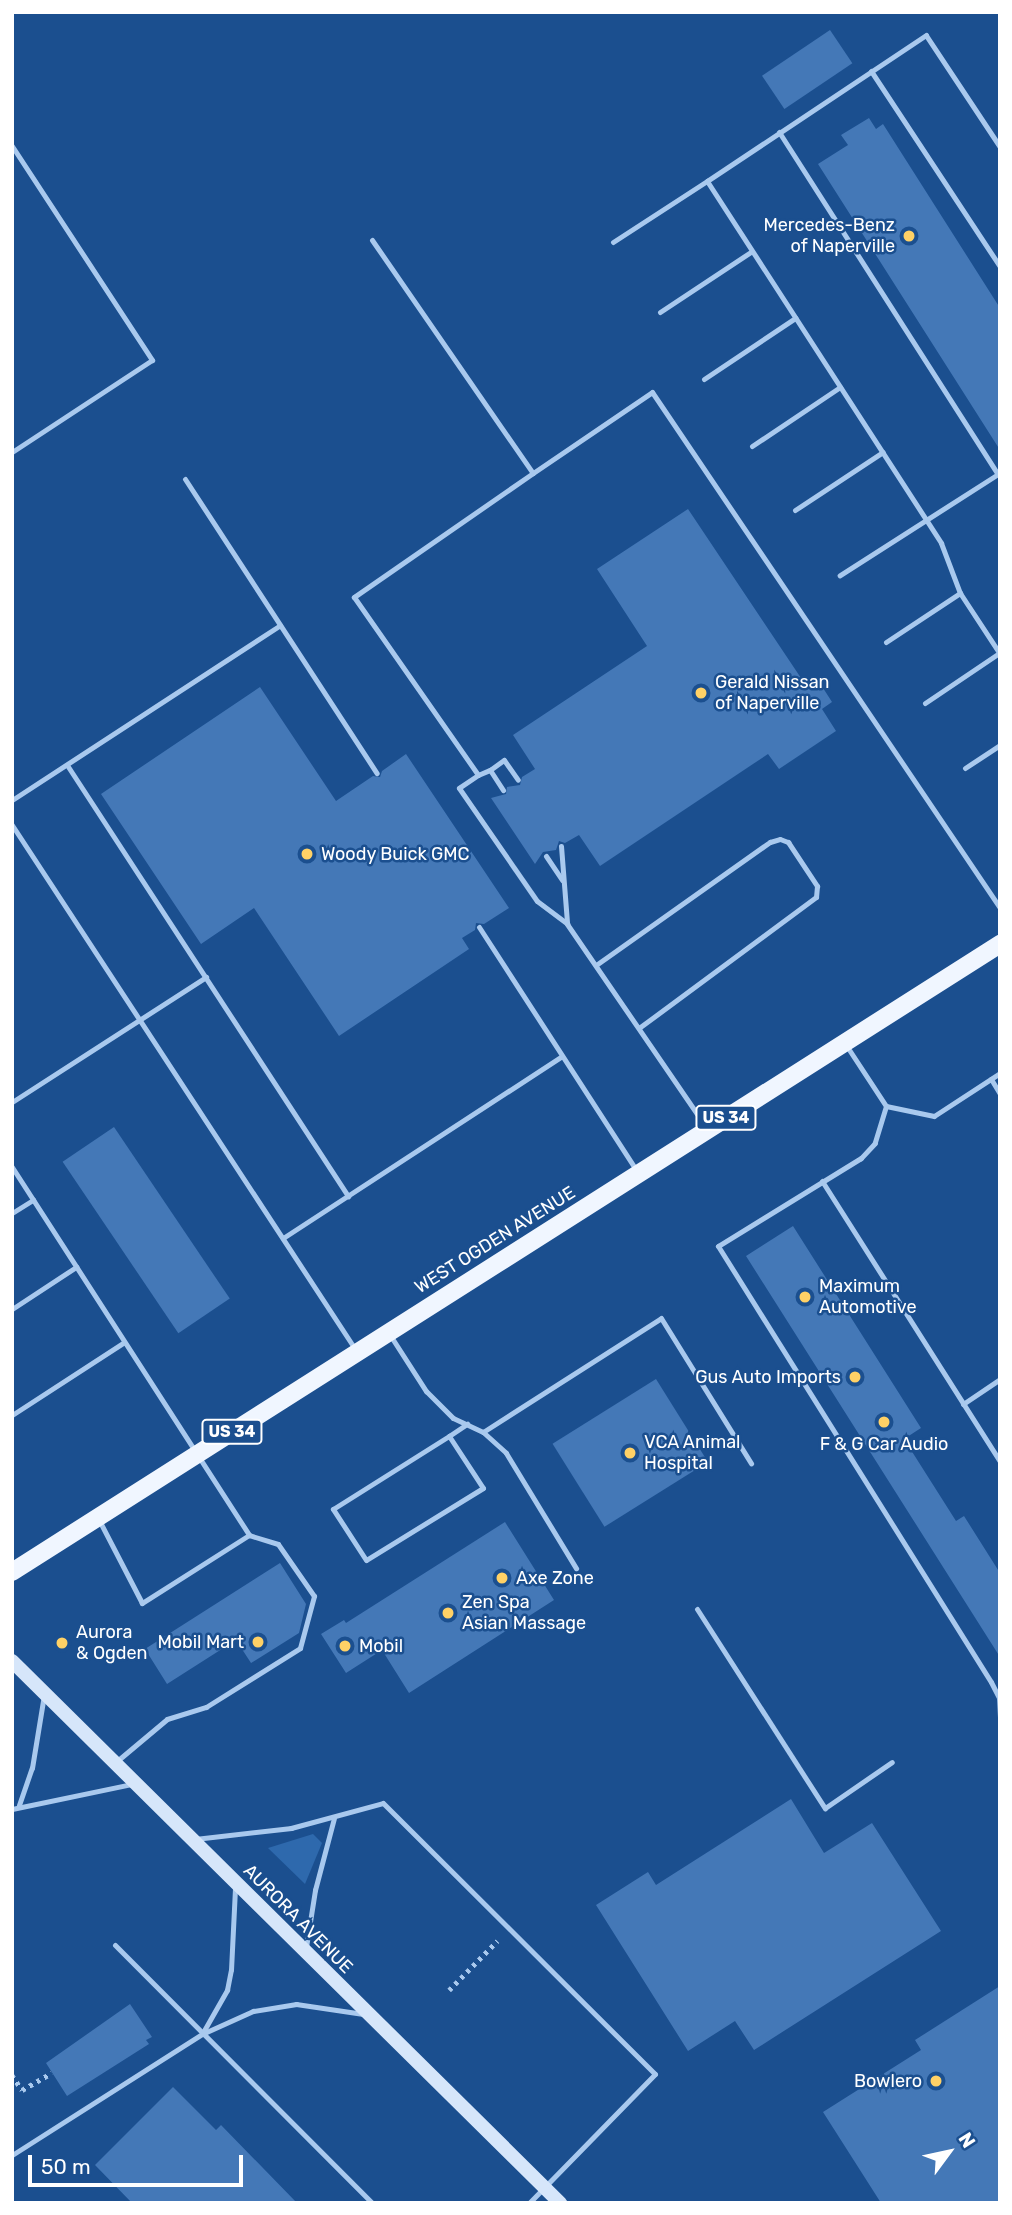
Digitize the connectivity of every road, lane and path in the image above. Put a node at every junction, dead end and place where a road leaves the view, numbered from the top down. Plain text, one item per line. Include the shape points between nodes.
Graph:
1 (871, 71) junction
2 (779, 132) junction
3 (12, 146) edge
4 (1000, 147) edge
5 (707, 181) junction
6 (372, 240) dead end
7 (613, 242) dead end
8 (752, 251) junction
9 (1000, 267) edge
10 (660, 312) dead end
11 (795, 318) junction
12 (704, 379) dead end
13 (840, 387) junction
14 (752, 446) dead end
15 (12, 452) edge
16 (883, 452) junction
17 (533, 473) junction
18 (185, 479) dead end
19 (795, 510) dead end
20 (926, 519) junction
21 (840, 575) dead end
22 (960, 593) junction
23 (281, 625) junction
24 (886, 642) dead end
25 (1000, 654) edge
26 (925, 703) dead end
27 (1000, 745) edge
28 (66, 765) junction
29 (965, 768) dead end
30 (490, 770) junction
31 (377, 773) dead end
32 (478, 775) junction
33 (518, 780) dead end
34 (503, 790) dead end
35 (12, 800) edge
36 (12, 825) edge
37 (561, 846) dead end
38 (546, 856) dead end
39 (563, 883) junction
40 (1000, 908) edge
41 (567, 924) junction
42 (479, 928) dead end
43 (1000, 944) edge
44 (596, 965) junction
45 (206, 977) junction
46 (140, 1021) junction
47 (639, 1028) junction
48 (844, 1043) junction
49 (562, 1056) junction
50 (1000, 1073) edge
51 (991, 1079) junction
52 (1000, 1094) edge
53 (12, 1102) edge
54 (886, 1106) junction
55 (707, 1130) junction
56 (12, 1167) edge
57 (639, 1174) junction
58 (822, 1181) junction
59 (348, 1196) junction
60 (33, 1200) junction
61 (12, 1213) edge
62 (283, 1238) junction
63 (76, 1267) junction
64 (12, 1308) edge
65 (388, 1332) junction
66 (124, 1343) junction
67 (357, 1352) junction
68 (1000, 1379) edge
69 (963, 1404) junction
70 (12, 1415) edge
71 (467, 1424) junction
72 (483, 1432) junction
73 (449, 1436) junction
74 (195, 1455) junction
75 (1000, 1462) edge
76 (751, 1463) dead end
77 (98, 1518) junction
78 (249, 1535) junction
79 (576, 1568) dead end
80 (12, 1572) edge
81 (697, 1609) dead end
82 (12, 1661) edge
83 (45, 1693) junction
84 (1000, 1717) edge
85 (892, 1762) dead end
86 (113, 1764) junction
87 (134, 1784) junction
88 (19, 1805) junction
89 (12, 1809) edge
90 (334, 1818) junction
91 (189, 1839) junction
92 (235, 1884) junction
93 (509, 1929) junction
94 (115, 1945) dead end
95 (305, 1953) junction
96 (449, 1990) dead end
97 (368, 2014) junction
98 (202, 2034) junction
99 (51, 2073) dead end
100 (12, 2075) edge
101 (12, 2155) edge
102 (544, 2187) junction
103 (372, 2203) edge
104 (529, 2203) edge
105 (560, 2203) edge

1 - 2 lane
1 - 4 lane via 926,35
1 - 9 lane
2 - 5 lane
2 - 20 lane via 998,474
3 - 15 lane via 152,360
5 - 7 lane
5 - 8 lane
6 - 17 lane
8 - 10 lane
8 - 11 lane
11 - 12 lane
11 - 13 lane
13 - 14 lane
13 - 16 lane
16 - 19 lane
16 - 20 lane
17 - 32 lane via 354,597
17 - 40 lane via 652,392
18 - 23 lane
20 - 21 lane
20 - 22 lane via 941,543
22 - 24 lane
22 - 25 lane
23 - 28 lane
23 - 31 lane
25 - 26 lane
27 - 29 lane
28 - 35 lane
28 - 45 lane
30 - 32 lane
30 - 33 lane via 504,760
30 - 34 lane
32 - 41 lane via 459,789 537,901
36 - 46 lane
37 - 39 lane
38 - 39 lane
39 - 41 lane
41 - 44 lane
42 - 49 lane
43 - 48 main road, WEST OGDEN AVENUE / US 34
44 - 47 lane
44 - 47 lane via 770,842 788,842 817,886 816,897
45 - 46 lane
45 - 59 lane
46 - 53 lane
46 - 62 lane
47 - 55 lane
48 - 54 lane
48 - 55 main road, WEST OGDEN AVENUE / US 34
49 - 57 lane
49 - 59 lane
50 - 51 lane
51 - 52 lane
51 - 54 lane via 934,1116
54 - 58 lane via 875,1143
55 - 57 main road, WEST OGDEN AVENUE / US 34
56 - 60 lane
57 - 65 main road, WEST OGDEN AVENUE / US 34
58 - 69 lane
58 - 84 lane via 718,1246 991,1682 999,1698
59 - 62 lane
60 - 61 lane
60 - 63 lane
62 - 67 lane
63 - 64 lane
63 - 66 lane
65 - 67 main road, WEST OGDEN AVENUE / US 34
65 - 71 lane via 426,1391 453,1418
66 - 70 lane
66 - 74 lane
67 - 74 main road, WEST OGDEN AVENUE / US 34
68 - 69 lane
69 - 75 lane
71 - 72 lane
71 - 73 lane
72 - 76 lane via 661,1318
72 - 79 lane via 506,1453
73 - 73 lane via 483,1488 366,1560 333,1509
74 - 77 main road, WEST OGDEN AVENUE / US 34
74 - 78 lane
77 - 78 lane via 142,1603
77 - 80 main road, WEST OGDEN AVENUE / US 34
78 - 86 lane via 278,1544 314,1596 300,1648 206,1707 167,1720
81 - 85 lane via 825,1808
82 - 83 main road, AURORA AVENUE
83 - 86 main road, AURORA AVENUE
83 - 88 lane via 32,1768
86 - 87 main road, AURORA AVENUE
87 - 88 lane
87 - 91 main road, AURORA AVENUE
88 - 89 lane
90 - 91 lane via 291,1828
90 - 93 lane via 383,1803
90 - 95 lane via 315,1889
91 - 92 main road, AURORA AVENUE
92 - 95 main road, AURORA AVENUE
92 - 98 lane via 229,1980
93 - 96 path
93 - 102 lane via 655,2074
94 - 98 lane
95 - 97 main road, AURORA AVENUE
97 - 98 lane via 296,2004 269,2006
97 - 102 main road, AURORA AVENUE
98 - 101 lane
98 - 103 lane
99 - 100 path via 22,2090
102 - 104 lane
102 - 105 main road, AURORA AVENUE

